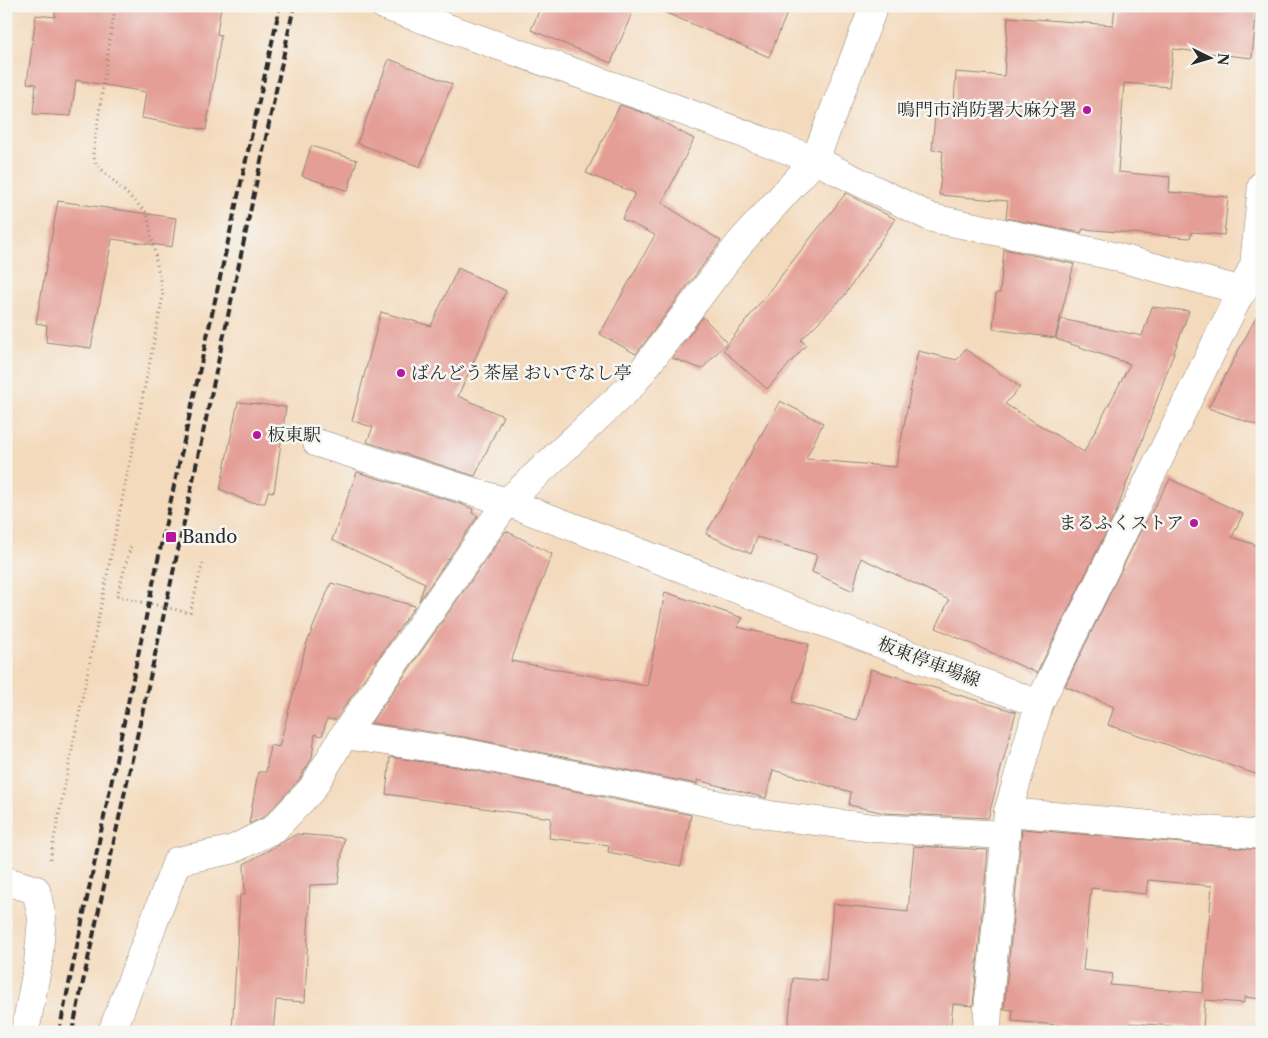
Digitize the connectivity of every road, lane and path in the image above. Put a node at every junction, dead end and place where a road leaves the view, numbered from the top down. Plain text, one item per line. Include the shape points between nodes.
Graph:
1 (115, 6) edge
2 (385, 6) edge
3 (874, 6) edge
4 (815, 160) junction
5 (1262, 185) edge
6 (1243, 291) junction
7 (317, 443) dead end
8 (507, 502) junction
9 (131, 545) dead end
10 (203, 562) dead end
11 (1039, 704) junction
12 (344, 735) junction
13 (1007, 823) junction
14 (1262, 835) edge
15 (6, 881) edge
16 (40, 909) junction
17 (25, 1032) edge
18 (112, 1032) edge
19 (988, 1032) edge

1 - 16 path via 93,154 96,164 147,213 163,296
2 - 4 street
3 - 4 street
4 - 6 street via 932,218 1109,255
4 - 8 street via 739,244 631,386
5 - 6 street via 1254,265
6 - 11 street
7 - 8 street, 板東停車場線
8 - 11 street, 板東停車場線
8 - 12 street
9 - 10 path, bridge via 117,596 190,613
11 - 13 street
12 - 13 street via 461,752 776,816 874,828
12 - 18 street via 312,788 274,828 231,850 177,861
13 - 14 street
13 - 19 street
15 - 16 street via 36,890
16 - 17 street via 38,963

